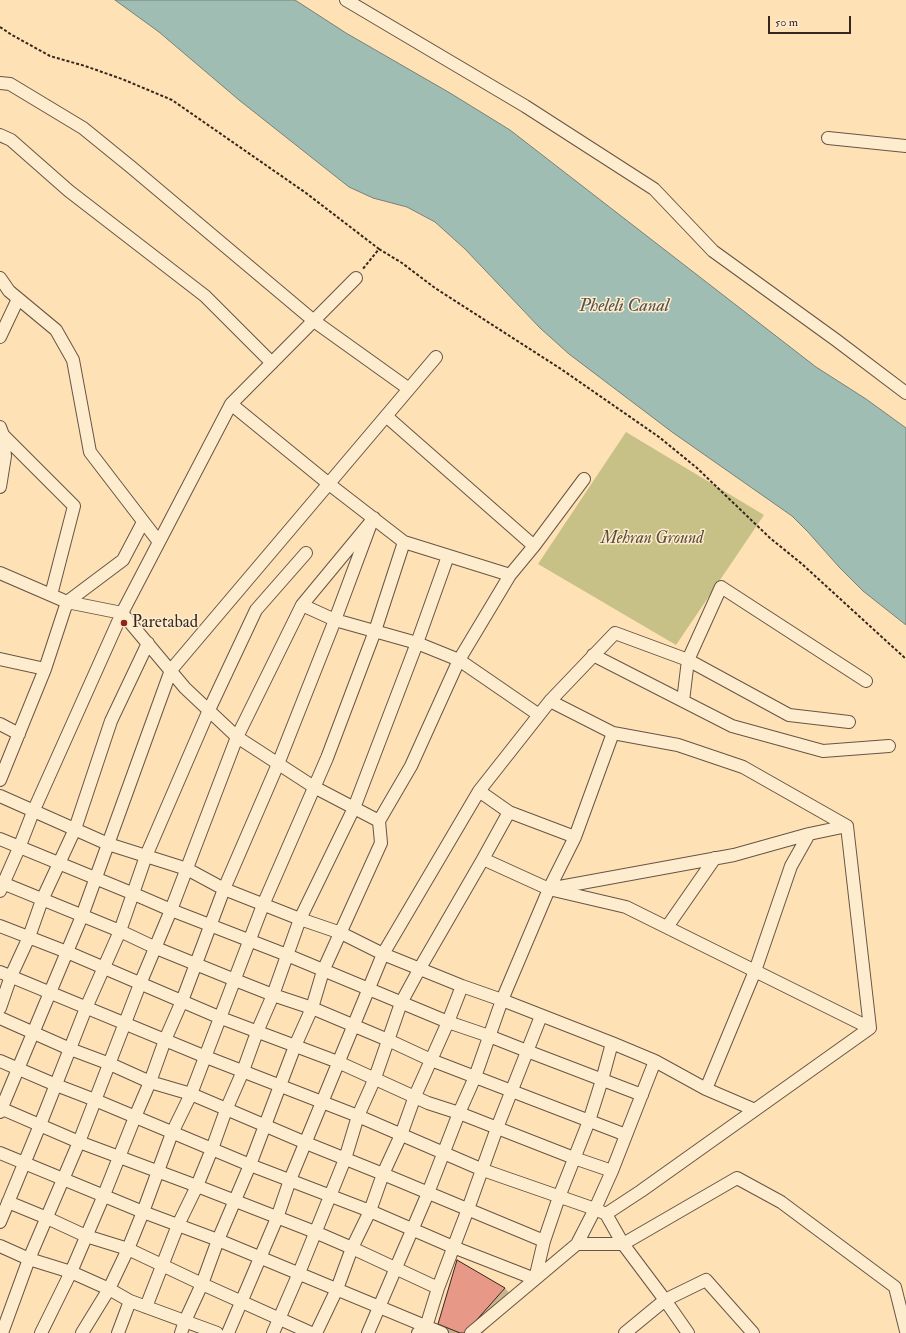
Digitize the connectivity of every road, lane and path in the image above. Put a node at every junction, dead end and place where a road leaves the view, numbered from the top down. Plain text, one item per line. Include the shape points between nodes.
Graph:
1 (346, 0) edge
2 (0, 27) edge
3 (0, 83) edge
4 (0, 135) edge
5 (828, 138) dead end
6 (906, 146) edge
7 (379, 249) junction
8 (0, 278) edge
9 (356, 278) joint
10 (18, 299) junction
11 (314, 320) junction
12 (0, 337) edge
13 (436, 357) dead end
14 (272, 364) junction
15 (409, 389) junction
16 (906, 393) edge
17 (231, 404) junction
18 (386, 416) junction
19 (2, 431) edge
20 (584, 480) dead end
21 (329, 484) junction
22 (0, 487) edge
23 (374, 518) junction
24 (143, 522) junction
25 (159, 542) junction
26 (404, 542) junction
27 (534, 546) junction
28 (306, 553) dead end
29 (448, 556) junction
30 (0, 573) edge
31 (510, 576) junction
32 (51, 595) junction
33 (67, 602) junction
34 (302, 605) junction
35 (122, 613) junction
36 (335, 620) junction
37 (375, 630) junction
38 (148, 643) junction
39 (417, 643) junction
40 (593, 655) junction
41 (906, 659) edge
42 (0, 660) edge
43 (459, 660) junction
44 (688, 660) junction
45 (45, 669) junction
46 (171, 670) junction
47 (866, 680) dead end
48 (550, 701) junction
49 (683, 701) junction
50 (209, 710) junction
51 (539, 715) junction
52 (849, 722) dead end
53 (0, 724) edge
54 (613, 733) junction
55 (19, 734) junction
56 (237, 737) junction
57 (889, 746) dead end
58 (278, 764) junction
59 (0, 780) edge
60 (314, 787) junction
61 (479, 791) junction
62 (0, 796) edge
63 (354, 808) junction
64 (33, 812) junction
65 (509, 812) junction
66 (379, 821) junction
67 (847, 826) junction
68 (74, 829) junction
69 (808, 834) junction
70 (576, 837) junction
71 (0, 839) edge
72 (108, 844) junction
73 (19, 848) junction
74 (146, 856) junction
75 (714, 858) junction
76 (483, 860) junction
77 (59, 864) junction
78 (186, 869) junction
79 (95, 878) junction
80 (1, 885) edge
81 (224, 889) junction
82 (549, 889) junction
83 (134, 894) junction
84 (42, 900) junction
85 (263, 905) junction
86 (171, 910) junction
87 (82, 916) junction
88 (300, 919) junction
89 (0, 926) edge
90 (210, 926) junction
91 (667, 927) junction
92 (120, 931) junction
93 (341, 933) junction
94 (29, 937) junction
95 (249, 941) junction
96 (156, 948) junction
97 (67, 952) junction
98 (383, 954) junction
99 (287, 955) junction
100 (196, 964) junction
101 (103, 968) junction
102 (420, 968) junction
103 (323, 971) junction
104 (755, 971) junction
105 (6, 974) edge
106 (234, 980) junction
107 (140, 984) junction
108 (462, 986) junction
109 (368, 990) junction
110 (49, 992) junction
111 (273, 995) junction
112 (502, 1000) junction
113 (182, 1001) junction
114 (401, 1003) junction
115 (0, 1008) edge
116 (86, 1008) junction
117 (312, 1008) junction
118 (541, 1016) junction
119 (0, 1018) edge
120 (221, 1018) junction
121 (448, 1022) junction
122 (126, 1023) junction
123 (353, 1025) junction
124 (870, 1028) junction
125 (33, 1032) junction
126 (257, 1032) junction
127 (489, 1036) junction
128 (165, 1040) junction
129 (388, 1040) junction
130 (612, 1043) junction
131 (295, 1046) junction
132 (70, 1049) junction
133 (527, 1052) junction
134 (206, 1057) junction
135 (431, 1060) junction
136 (0, 1061) edge
137 (655, 1061) junction
138 (338, 1062) junction
139 (110, 1064) junction
140 (18, 1068) junction
141 (243, 1071) junction
142 (474, 1077) junction
143 (375, 1078) junction
144 (602, 1080) junction
145 (150, 1082) junction
146 (56, 1085) junction
147 (281, 1085) junction
148 (706, 1089) junction
149 (512, 1091) junction
150 (191, 1094) junction
151 (642, 1095) junction
152 (414, 1096) junction
153 (95, 1100) junction
154 (323, 1103) junction
155 (0, 1110) edge
156 (226, 1110) junction
157 (755, 1110) junction
158 (459, 1113) junction
159 (358, 1116) junction
160 (135, 1118) junction
161 (589, 1121) junction
162 (40, 1125) junction
163 (265, 1125) junction
164 (497, 1128) junction
165 (172, 1133) junction
166 (626, 1134) junction
167 (401, 1135) junction
168 (79, 1142) junction
169 (306, 1143) junction
170 (212, 1149) junction
171 (444, 1153) junction
172 (0, 1154) edge
173 (120, 1156) junction
174 (574, 1158) junction
175 (345, 1159) junction
176 (24, 1163) junction
177 (250, 1165) junction
178 (483, 1170) junction
179 (157, 1171) junction
180 (612, 1171) junction
181 (383, 1174) junction
182 (63, 1180) junction
183 (290, 1180) junction
184 (197, 1186) junction
185 (428, 1193) junction
186 (104, 1195) junction
187 (330, 1196) junction
188 (560, 1198) junction
189 (8, 1202) junction
190 (235, 1202) junction
191 (468, 1210) junction
192 (370, 1211) junction
193 (143, 1212) junction
194 (600, 1212) junction
195 (48, 1218) junction
196 (277, 1218) junction
197 (0, 1222) edge
198 (178, 1225) junction
199 (412, 1230) junction
200 (314, 1232) junction
201 (86, 1236) junction
202 (218, 1240) junction
203 (544, 1241) junction
204 (577, 1244) junction
205 (623, 1244) junction
206 (0, 1246) edge
207 (453, 1247) junction
208 (352, 1248) junction
209 (128, 1249) junction
210 (260, 1258) junction
211 (29, 1259) junction
212 (163, 1265) junction
213 (396, 1268) junction
214 (71, 1272) junction
215 (299, 1273) junction
216 (535, 1279) junction
217 (202, 1284) junction
218 (438, 1288) junction
219 (109, 1289) junction
220 (337, 1289) junction
221 (665, 1300) junction
222 (241, 1301) junction
223 (130, 1302) junction
224 (146, 1307) junction
225 (379, 1308) junction
226 (280, 1318) junction
227 (185, 1321) junction
228 (422, 1330) edge
229 (906, 1331) edge
230 (2, 1333) edge
231 (41, 1333) edge
232 (82, 1333) edge
233 (118, 1333) edge
234 (181, 1333) edge
235 (217, 1333) edge
236 (228, 1333) edge
237 (273, 1333) edge
238 (311, 1333) edge
239 (316, 1333) edge
240 (368, 1333) edge
241 (442, 1333) edge
242 (472, 1333) edge
243 (624, 1333) edge
244 (688, 1333) edge
245 (753, 1333) edge

1 - 16 street via 525,106 654,189 713,251
2 - 7 path via 50,56 122,79 172,100 306,193
3 - 11 street via 10,84 83,128
4 - 14 street via 11,140 69,191 206,296
5 - 6 street
7 - 9 path
7 - 41 path via 561,369 659,438 697,468 770,538
8 - 10 street
9 - 11 street
10 - 12 street
10 - 24 street via 56,330 73,360 90,452
11 - 14 street
11 - 15 street
13 - 15 street
14 - 17 street
15 - 18 street
17 - 21 street
17 - 25 street
18 - 21 street
18 - 27 street
19 - 22 street via 5,456
19 - 32 street via 74,506
20 - 27 street
21 - 23 street
21 - 46 street
23 - 26 street
23 - 34 street
23 - 36 street
24 - 25 street
24 - 33 street via 123,560
25 - 35 street
26 - 29 street
26 - 37 street
27 - 31 street
28 - 50 street via 256,610
29 - 31 street
29 - 39 street
30 - 32 street
31 - 43 street
32 - 33 street
33 - 35 street
33 - 45 street
34 - 36 street
34 - 56 street
35 - 38 street
35 - 64 street
36 - 37 street
36 - 58 street
37 - 39 street
37 - 60 street
38 - 46 street
38 - 68 street via 111,721
39 - 43 street
39 - 63 street
40 - 44 street via 615,633
40 - 48 street
40 - 49 street
42 - 45 street
43 - 51 street
43 - 66 street via 411,766
44 - 47 street via 721,587
44 - 49 street
44 - 52 street via 789,715
45 - 55 street
46 - 50 street via 185,688
46 - 72 street
48 - 51 street
48 - 54 street
49 - 57 street via 732,726 823,751
50 - 56 street
50 - 74 street
51 - 61 street
53 - 55 street
54 - 67 street via 678,745 743,767
54 - 70 street
55 - 59 street
56 - 58 street
56 - 78 street
58 - 60 street
58 - 81 street
60 - 63 street
60 - 85 street
61 - 65 street
61 - 98 street
62 - 64 street
63 - 66 street
63 - 88 street
64 - 68 street
64 - 73 street
65 - 70 street
65 - 76 street
66 - 93 street via 381,843
67 - 69 street
67 - 124 street
68 - 72 street
68 - 77 street
69 - 75 street via 734,855
69 - 104 street via 791,866
70 - 82 street
71 - 73 street
72 - 74 street
72 - 79 street
73 - 77 street
73 - 80 street
74 - 78 street
74 - 83 street
75 - 82 street
75 - 91 street
76 - 82 street
76 - 102 street
77 - 79 street
77 - 84 street
78 - 81 street
78 - 86 street
79 - 83 street
79 - 87 street
80 - 84 street
81 - 85 street
81 - 90 street
82 - 91 street via 626,907
82 - 112 street
83 - 86 street
83 - 92 street
84 - 87 street
84 - 94 street
85 - 88 street
85 - 95 street
86 - 90 street
86 - 96 street
87 - 92 street
87 - 97 street
88 - 93 street
88 - 99 street
89 - 94 street
90 - 95 street
90 - 100 street
91 - 104 street
92 - 96 street
92 - 101 street
93 - 98 street
93 - 103 street
94 - 97 street
94 - 105 street
95 - 99 street
95 - 106 street
96 - 100 street
96 - 107 street
97 - 101 street
97 - 110 street
98 - 102 street
98 - 109 street
99 - 103 street
99 - 111 street
100 - 106 street
100 - 113 street
101 - 107 street
101 - 116 street
102 - 108 street
102 - 114 street
103 - 109 street
103 - 117 street
104 - 124 street
104 - 148 street
105 - 110 street
105 - 115 street
106 - 111 street
106 - 120 street
107 - 113 street
107 - 122 street
108 - 112 street
108 - 121 street
109 - 114 street
109 - 123 street
110 - 116 street
110 - 125 street
111 - 117 street
111 - 126 street
112 - 118 street
112 - 127 street
113 - 120 street
113 - 128 street
114 - 121 street
114 - 129 street
116 - 122 street
116 - 132 street
117 - 123 street
117 - 131 street
118 - 130 street
118 - 133 street
119 - 125 street
120 - 126 street
120 - 134 street
121 - 127 street
121 - 135 street
122 - 128 street
122 - 139 street
123 - 129 street
123 - 138 street
124 - 157 street
125 - 132 street
125 - 140 street
126 - 131 street
126 - 141 street
127 - 133 street
127 - 142 street
128 - 134 street
128 - 145 street
129 - 135 street
129 - 143 street
130 - 137 street
130 - 144 street
131 - 138 street
131 - 147 street
132 - 139 street
132 - 146 street
133 - 144 street
133 - 149 street
134 - 141 street
134 - 150 street
135 - 142 street
135 - 152 street
136 - 140 street
137 - 148 street
137 - 151 street
138 - 143 street
138 - 154 street
139 - 145 street
139 - 153 street
140 - 146 street
140 - 155 street
141 - 147 street
141 - 156 street
142 - 149 street
142 - 158 street
143 - 152 street
143 - 159 street
144 - 151 street
144 - 161 street
145 - 150 street
145 - 160 street
146 - 153 street
146 - 162 street
147 - 154 street
147 - 163 street
148 - 157 street
149 - 161 street
149 - 164 street
150 - 156 street
150 - 165 street
151 - 166 street
152 - 158 street
152 - 167 street
153 - 160 street
153 - 168 street
154 - 159 street
154 - 169 street
155 - 162 street
156 - 163 street
156 - 170 street
157 - 194 street via 648,1186
158 - 164 street
158 - 171 street
159 - 167 street
159 - 175 street
160 - 165 street
160 - 173 street
161 - 166 street
161 - 174 street
162 - 168 street
162 - 176 street
163 - 169 street
163 - 177 street
164 - 174 street
164 - 178 street
165 - 170 street
165 - 179 street
166 - 180 street
167 - 171 street
167 - 181 street
168 - 173 street
168 - 182 street
169 - 175 street
169 - 183 street
170 - 177 street
170 - 184 street
171 - 178 street
171 - 185 street
172 - 176 street
173 - 179 street
173 - 186 street
174 - 180 street
174 - 188 street
175 - 181 street
175 - 187 street
176 - 182 street
176 - 189 street
177 - 183 street
177 - 190 street
178 - 188 street
178 - 191 street
179 - 184 street
179 - 193 street
180 - 194 street
181 - 185 street
181 - 192 street
182 - 186 street
182 - 195 street
183 - 187 street
183 - 196 street
184 - 190 street
184 - 198 street
185 - 191 street
185 - 199 street
186 - 193 street
186 - 201 street
187 - 192 street
187 - 200 street
188 - 194 street
188 - 203 street
189 - 195 street
189 - 197 street
190 - 196 street
190 - 202 street
191 - 203 street
191 - 207 street
192 - 199 street
192 - 208 street
193 - 198 street
193 - 209 street
194 - 204 street
194 - 205 street
195 - 201 street
195 - 211 street
196 - 200 street
196 - 210 street
198 - 202 street
198 - 212 street
199 - 207 street
199 - 213 street
200 - 208 street
200 - 215 street
201 - 209 street
201 - 214 street
202 - 210 street
202 - 217 street
203 - 216 street
204 - 205 street
204 - 216 street
205 - 221 street
205 - 229 street via 737,1178 781,1202 895,1287
206 - 211 street
207 - 216 street
207 - 218 street
208 - 213 street
208 - 220 street
209 - 212 street
209 - 219 street
210 - 215 street
210 - 222 street
211 - 214 street
211 - 230 street
212 - 217 street
212 - 224 street
213 - 218 street
213 - 225 street
214 - 219 street
214 - 231 street
215 - 220 street
215 - 226 street
216 - 242 street
217 - 222 street
217 - 227 street
218 - 228 street
219 - 223 street
219 - 232 street
220 - 225 street
220 - 239 street
221 - 243 street
221 - 244 street
221 - 245 street via 706,1280
222 - 226 street
222 - 236 street
223 - 224 street
223 - 233 street
224 - 227 street
225 - 228 street
225 - 240 street
226 - 237 street
226 - 238 street
227 - 234 street
227 - 235 street
228 - 241 street

